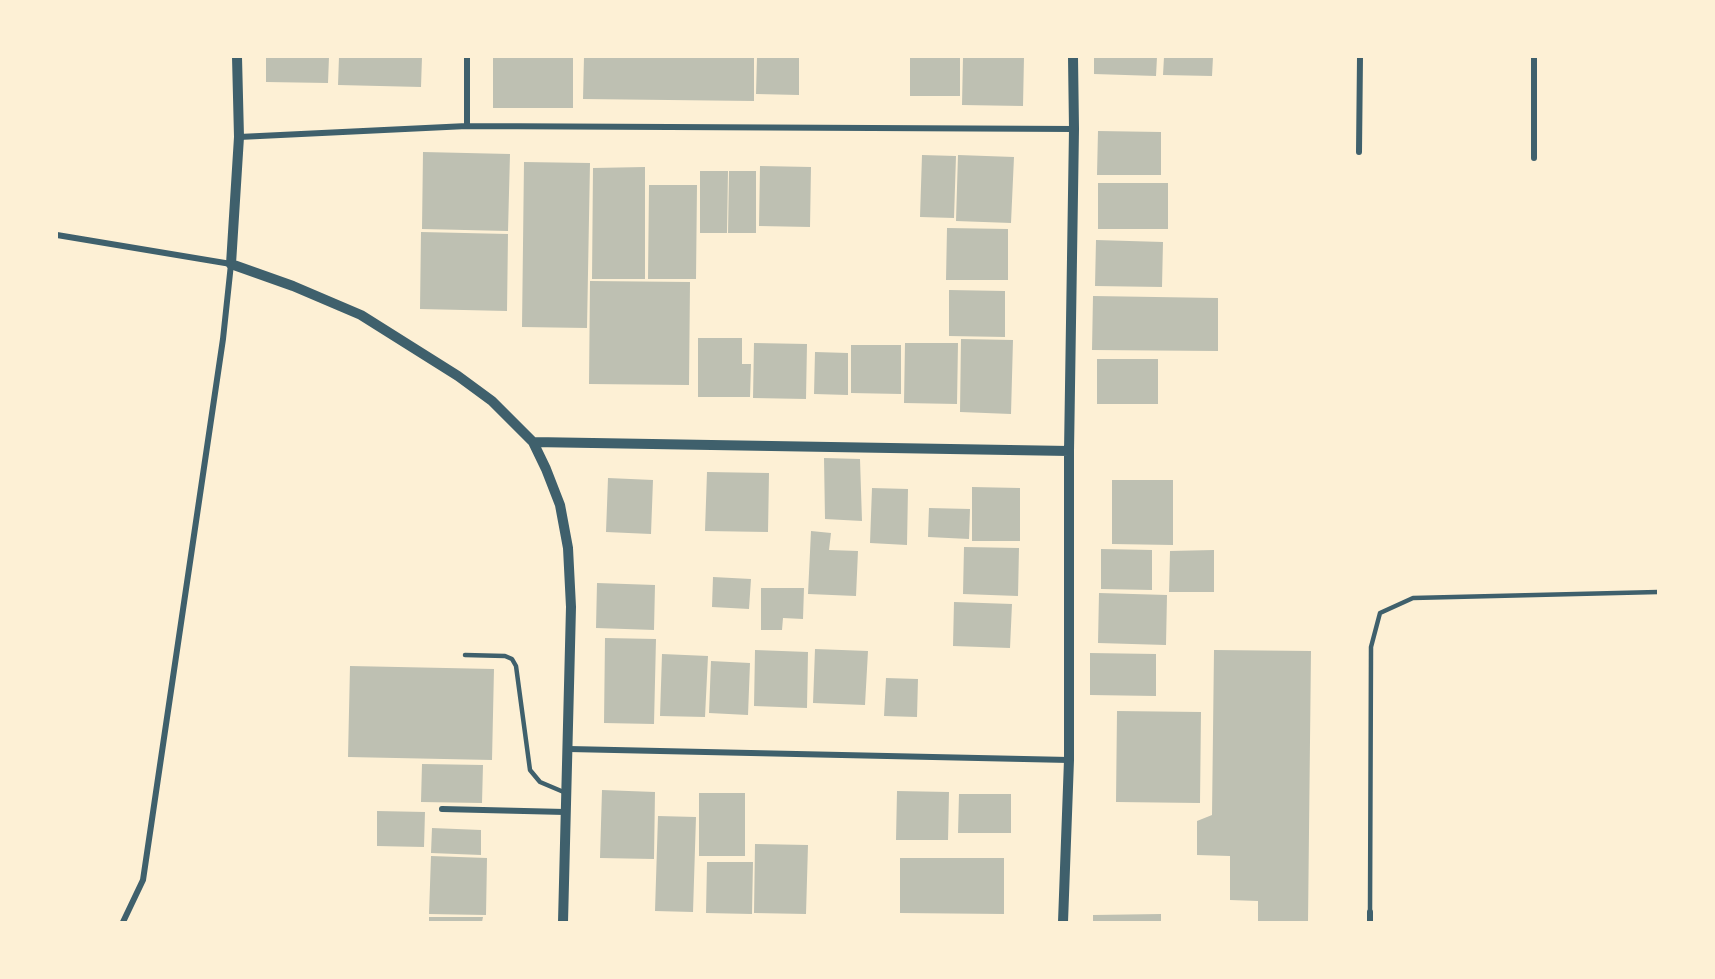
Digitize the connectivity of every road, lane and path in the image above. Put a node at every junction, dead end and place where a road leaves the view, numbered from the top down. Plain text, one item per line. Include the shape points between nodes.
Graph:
1 (237, 57) edge
2 (467, 57) edge
3 (1073, 57) edge
4 (1360, 57) edge
5 (1534, 57) edge
6 (467, 126) junction
7 (1074, 129) junction
8 (239, 137) junction
9 (1359, 152) dead end
10 (1533, 158) dead end
11 (57, 235) edge
12 (231, 264) junction
13 (533, 442) junction
14 (1069, 451) junction
15 (1658, 592) edge
16 (465, 655) dead end
17 (569, 749) junction
18 (1069, 760) junction
19 (567, 793) junction
20 (442, 809) dead end
21 (566, 812) junction
22 (1371, 912) joint
23 (123, 922) edge
24 (563, 922) edge
25 (1064, 922) edge
26 (1371, 922) edge

1 - 8 street
2 - 6 street
3 - 7 street
4 - 9 street
5 - 10 street
6 - 7 street
6 - 8 street
7 - 14 street
8 - 12 street
11 - 12 street
12 - 13 street via 361,315 492,401
12 - 23 street via 143,880
13 - 14 street
13 - 17 street via 560,505 568,548
14 - 18 street
15 - 22 lane via 1413,598 1380,613 1371,647
16 - 19 lane via 512,658 530,770 540,782
17 - 18 street
17 - 19 street
18 - 25 street
19 - 21 street
20 - 21 street
21 - 24 street
22 - 26 street

